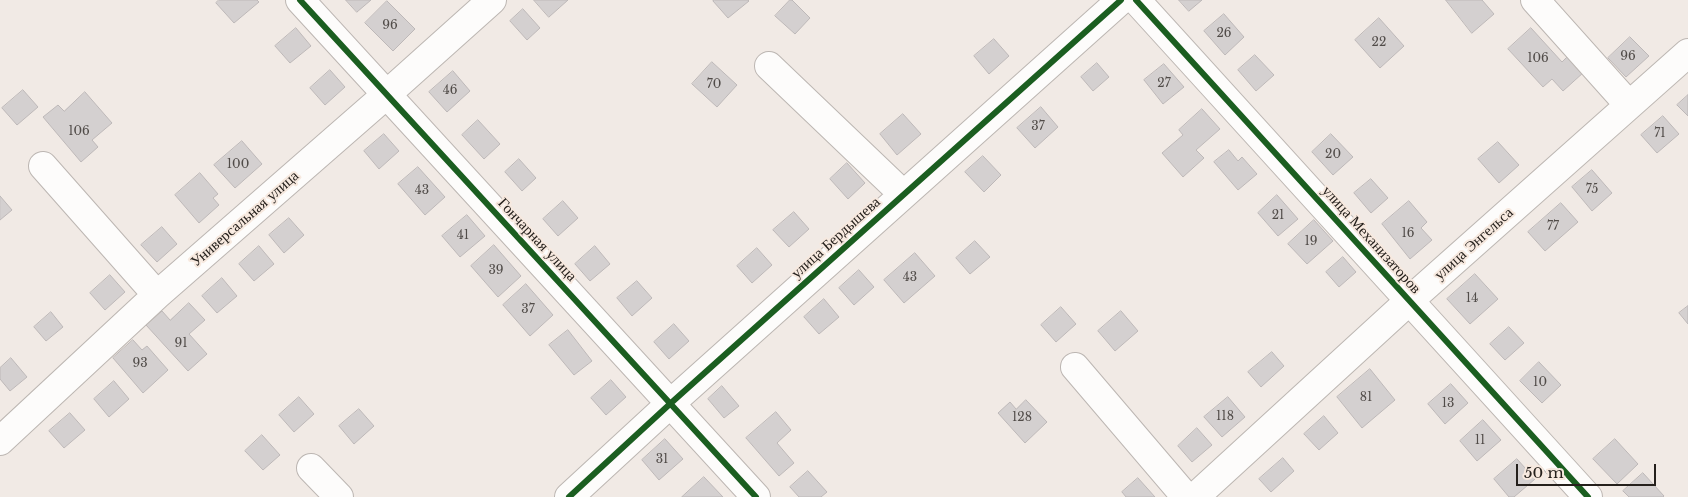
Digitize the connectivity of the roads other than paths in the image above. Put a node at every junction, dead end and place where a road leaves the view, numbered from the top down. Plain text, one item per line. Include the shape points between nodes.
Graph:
1 (300, 0) edge
2 (492, 0) edge
3 (1121, 0) edge
4 (1136, 0) edge
5 (1535, 0) edge
6 (1688, 53) edge
7 (769, 66) dead end
8 (386, 95) junction
9 (1629, 105) junction
10 (43, 166) dead end
11 (903, 194) junction
12 (157, 295) junction
13 (1409, 301) junction
14 (1074, 367) dead end
15 (671, 403) junction
16 (0, 441) edge
17 (311, 468) dead end
18 (339, 497) edge
19 (569, 497) edge
20 (756, 497) edge
21 (1186, 497) edge
22 (1195, 497) edge
23 (1588, 497) edge

1 - 8 street, Гончарная улица
2 - 8 street, Универсальная улица
3 - 11 street, улица Бердышева
4 - 13 street, улица Механизаторов
5 - 9 street
6 - 9 street, улица Энгельса
7 - 11 street
8 - 12 street, Универсальная улица
8 - 15 street, Гончарная улица
9 - 13 street, улица Энгельса
10 - 12 street
11 - 15 street, улица Бердышева
12 - 16 street, Универсальная улица
13 - 22 street, улица Энгельса
13 - 23 street, улица Механизаторов
14 - 21 street
15 - 19 street, улица Бердышева
15 - 20 street, Гончарная улица
17 - 18 street

